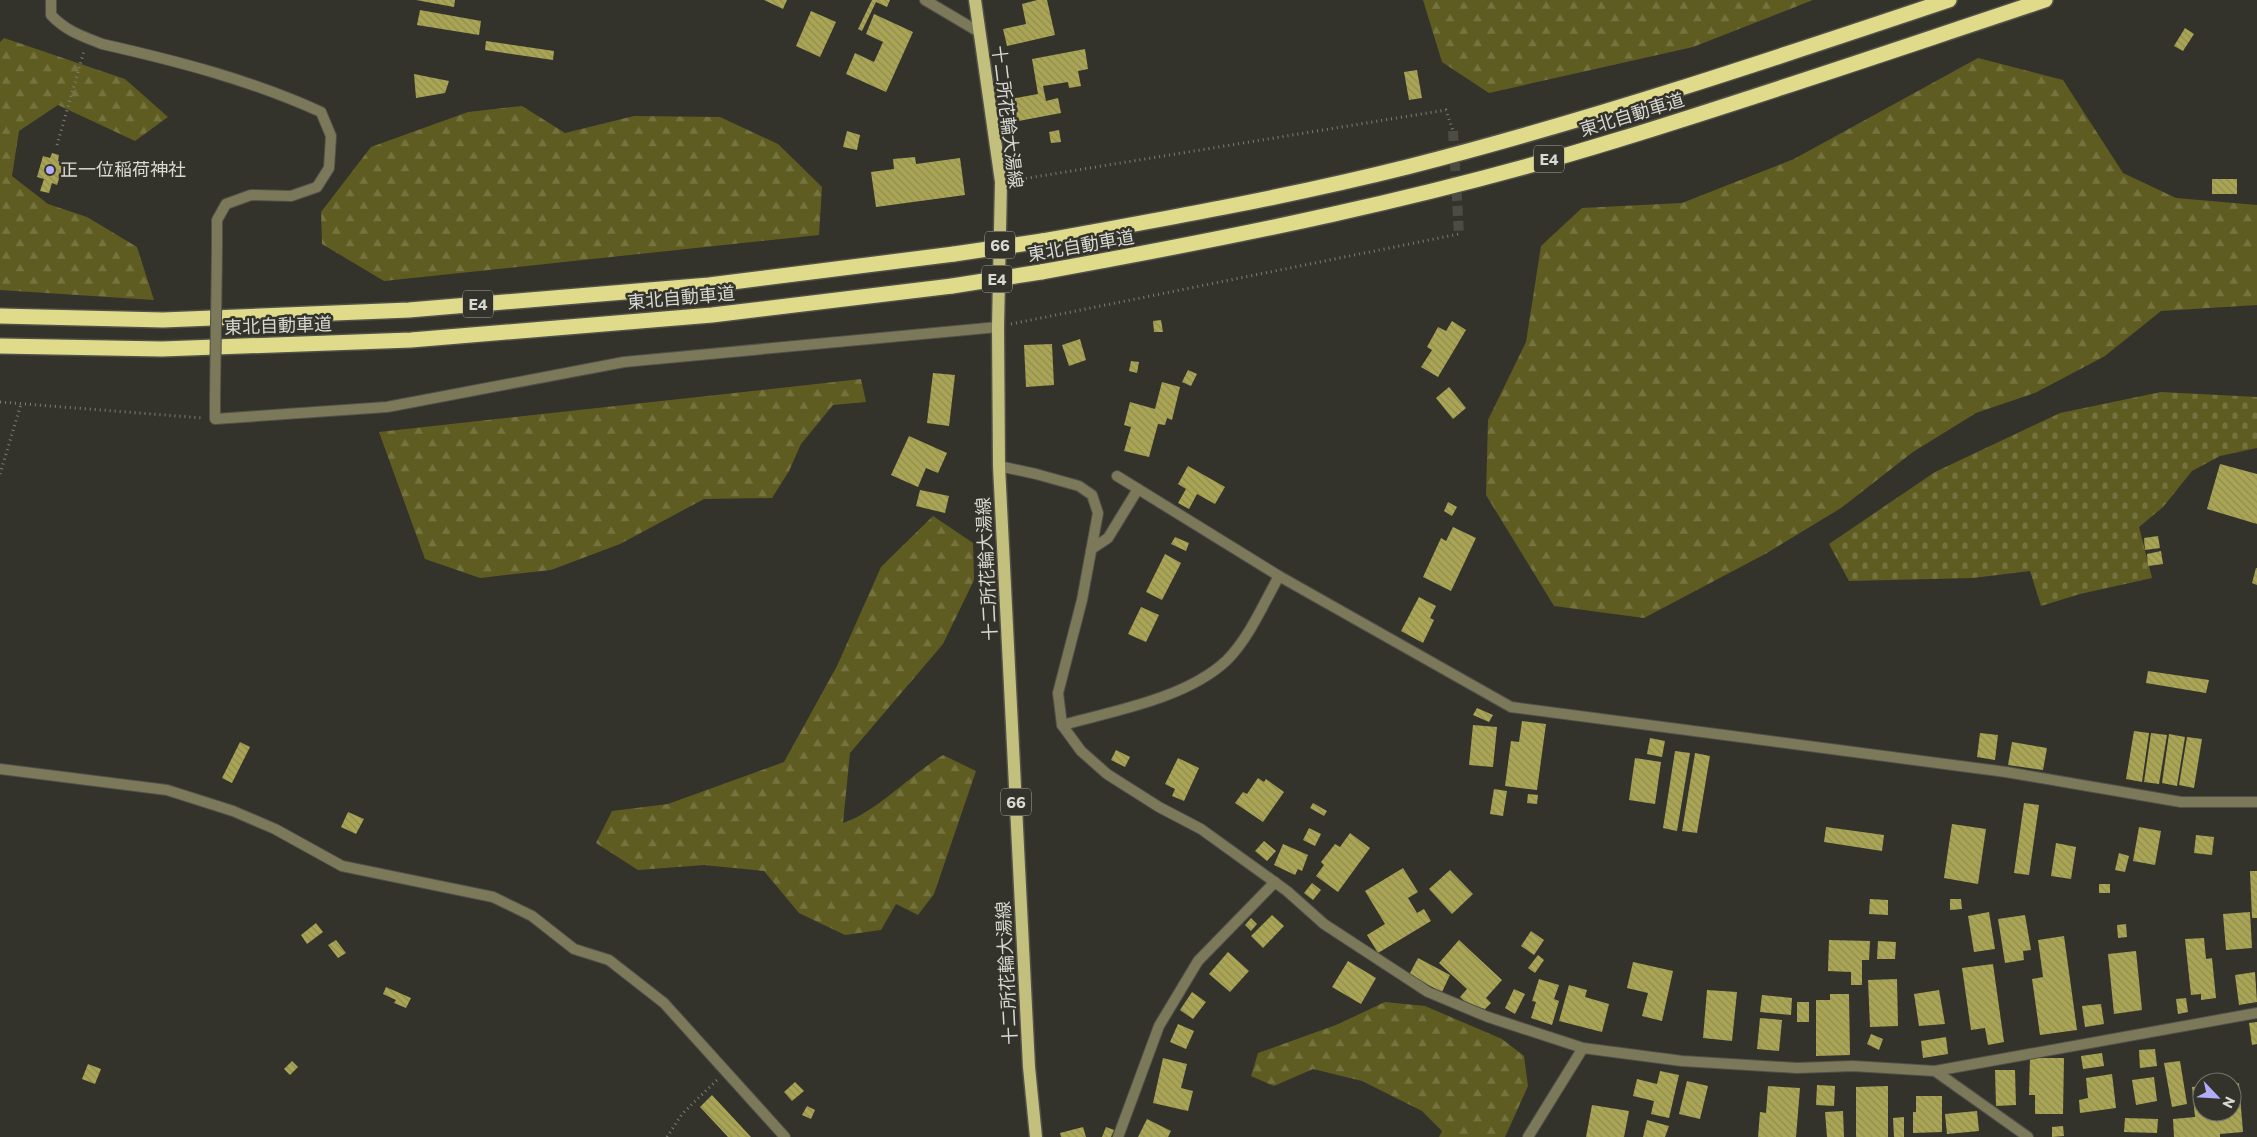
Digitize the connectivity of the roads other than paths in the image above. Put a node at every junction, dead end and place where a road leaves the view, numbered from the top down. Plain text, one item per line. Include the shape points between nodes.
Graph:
1 (50, 0) edge
2 (925, 0) edge
3 (975, 0) edge
4 (1949, 0) edge
5 (2045, 0) edge
6 (979, 32) junction
7 (0, 316) edge
8 (998, 327) junction
9 (0, 346) edge
10 (999, 466) junction
11 (1117, 476) dead end
12 (1138, 489) junction
13 (1093, 548) junction
14 (1279, 576) junction
15 (1062, 725) junction
16 (0, 769) edge
17 (2257, 802) edge
18 (1274, 882) junction
19 (2257, 1013) edge
20 (1583, 1048) junction
21 (1936, 1071) junction
22 (785, 1137) edge
23 (1036, 1137) edge
24 (1118, 1137) edge
25 (1528, 1137) edge
26 (2028, 1137) edge

1 - 8 street, bridge via 51,15 62,28 102,44 195,66 289,97 321,112 331,136 329,168 316,187 291,196 251,195 226,204 217,220 215,419 387,407 624,362
2 - 6 street
3 - 6 main road, 十二所花輪大湯線 / 66
4 - 7 highway, 東北自動車道 / E4, bridge via 1607,111 1407,167 1187,215 1042,241 709,285 409,310 162,320
5 - 9 highway, 東北自動車道 / E4, bridge via 1616,140 1413,196 1192,245 1041,272 712,315 411,340 162,349
6 - 8 main road, 十二所花輪大湯線 / 66 via 1001,182
8 - 10 main road, 十二所花輪大湯線 / 66
10 - 13 street via 1070,484 1092,495 1098,513
10 - 23 main road, 十二所花輪大湯線 / 66 via 1029,1067
11 - 12 street
12 - 13 street via 1108,538
12 - 14 street
13 - 15 street via 1058,693
14 - 15 street via 1245,635 1227,659 1198,680 1154,700
14 - 17 street via 1511,707 2006,772 2181,802
15 - 18 street via 1081,751 1107,774 1201,830
16 - 22 street via 167,790 275,829 342,866 493,897 532,916 574,949 609,960 664,1003
18 - 20 street via 1324,924 1428,992 1488,1017
18 - 24 street via 1198,961 1159,1026
19 - 21 street
20 - 21 street via 1682,1061
20 - 25 street
21 - 26 street

